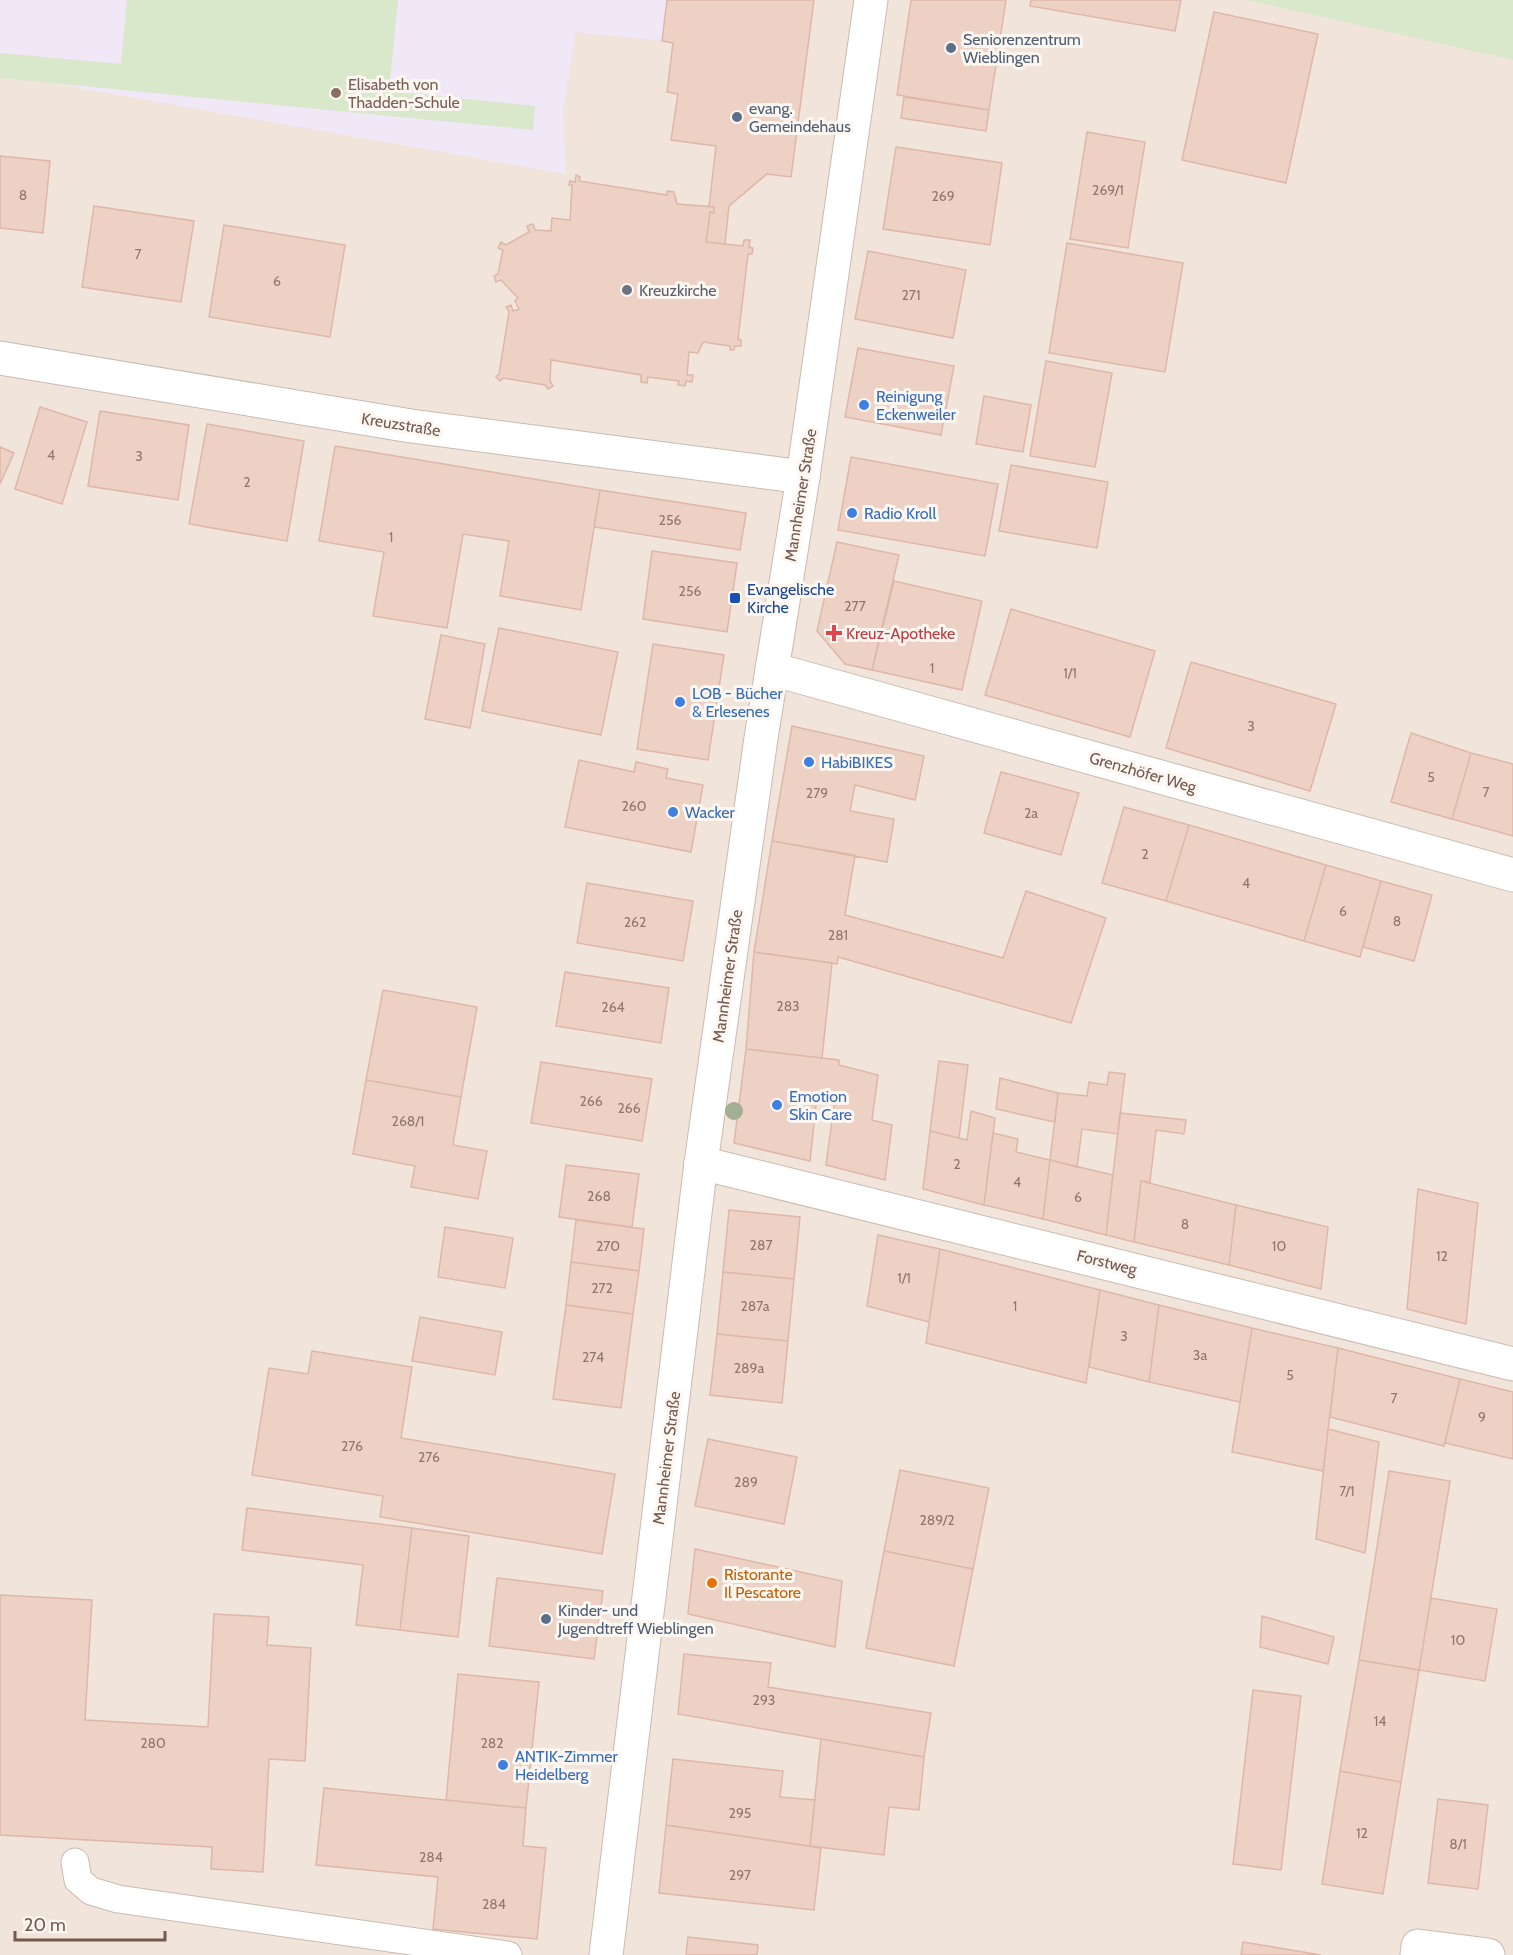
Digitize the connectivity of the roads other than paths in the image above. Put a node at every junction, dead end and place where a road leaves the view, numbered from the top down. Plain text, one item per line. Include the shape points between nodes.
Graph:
1 (871, 0) edge
2 (0, 358) edge
3 (803, 477) junction
4 (772, 669) junction
5 (1513, 875) edge
6 (701, 1163) junction
7 (1513, 1364) edge
8 (75, 1862) dead end
9 (508, 1955) edge
10 (606, 1955) edge
11 (1417, 1955) edge
12 (1488, 1955) edge

1 - 3 street, Mannheimer Straße
2 - 3 street, Kreuzstraße via 411,426
3 - 4 street, Mannheimer Straße
4 - 5 street, Grenzhöfer Weg
4 - 6 street, Mannheimer Straße
6 - 7 street, Forstweg
6 - 10 street, Mannheimer Straße
8 - 9 lane via 78,1880 91,1890 118,1899
11 - 12 street via 1418,1946

